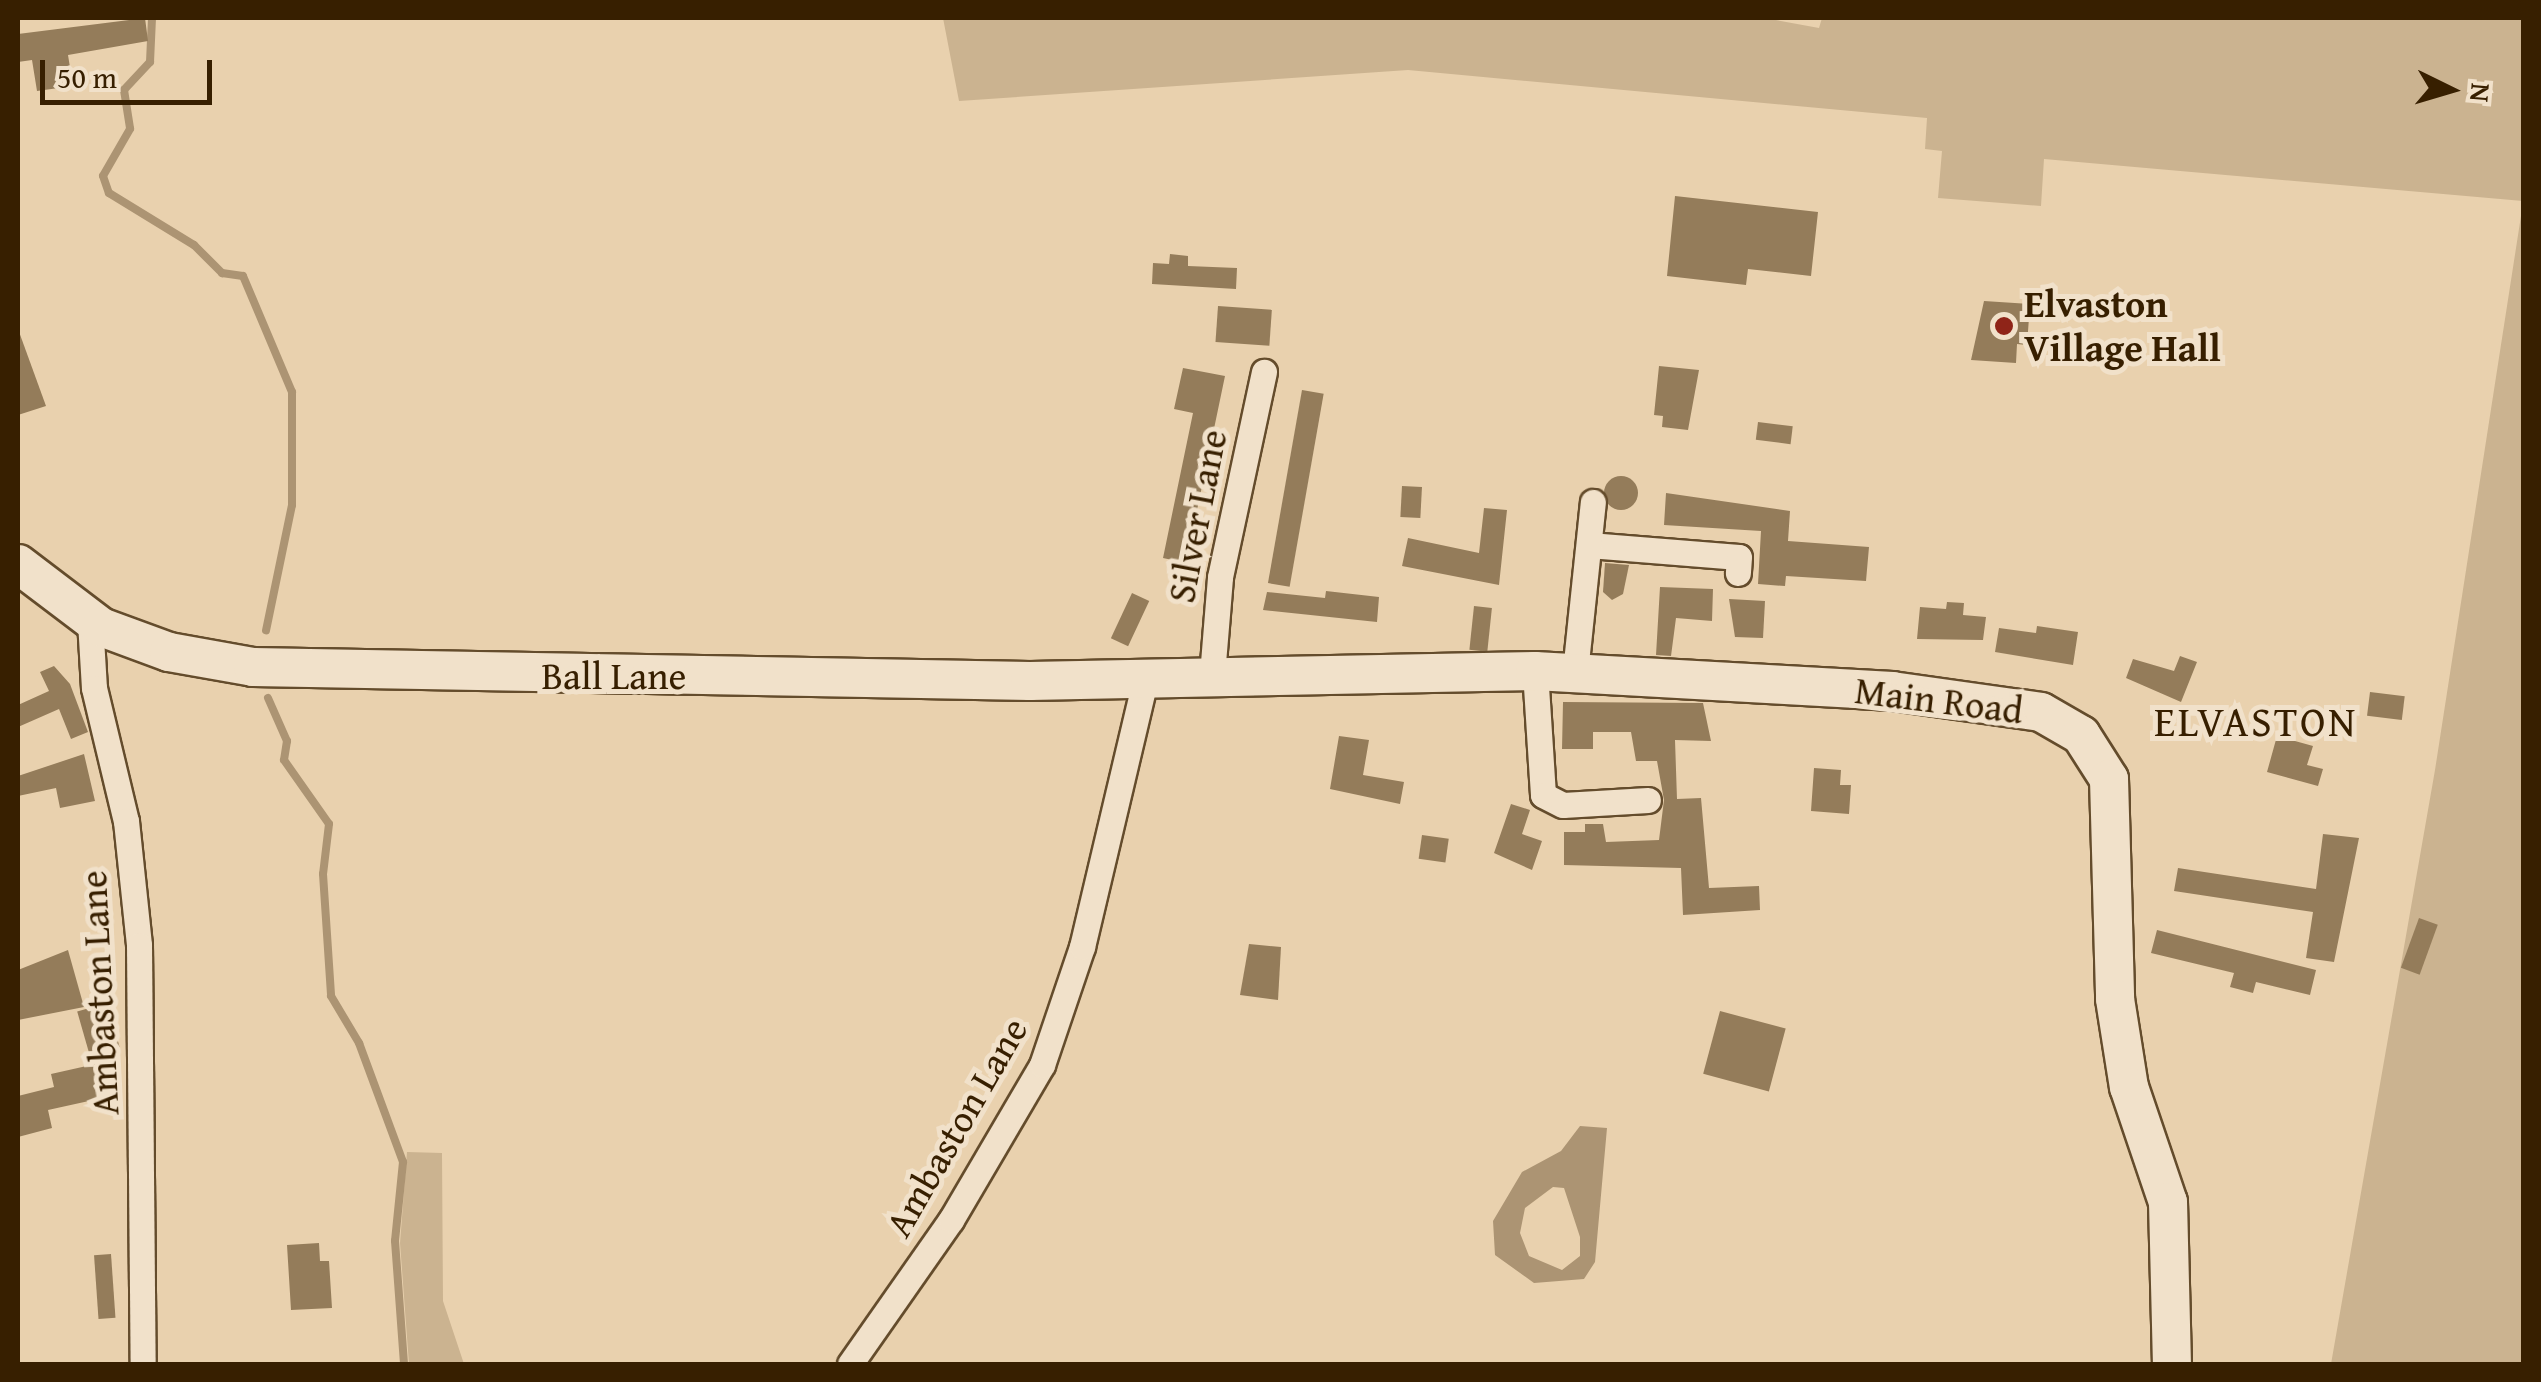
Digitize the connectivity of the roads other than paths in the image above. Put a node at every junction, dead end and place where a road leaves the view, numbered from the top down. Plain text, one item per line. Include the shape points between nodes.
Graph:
1 (1264, 372) dead end
2 (1593, 502) dead end
3 (1589, 545) junction
4 (18, 564) edge
5 (1738, 573) dead end
6 (90, 621) junction
7 (1535, 671) junction
8 (1575, 672) junction
9 (1212, 675) junction
10 (1146, 676) junction
11 (1648, 800) dead end
12 (143, 1364) edge
13 (850, 1364) edge
14 (2172, 1364) edge

1 - 9 street, Silver Lane via 1220,576
2 - 3 street
3 - 5 street via 1739,558
3 - 8 street
4 - 6 main road, Ball Lane
6 - 10 main road, Ball Lane via 204,660 354,672
6 - 12 street, Ambaston Lane via 94,688 126,822 139,946
7 - 8 main road, Main Road
7 - 9 main road, Main Road
7 - 11 street via 1543,795 1563,806
8 - 14 main road, Main Road via 2004,702 2081,735 2102,763 2112,801 2115,999 2129,1086 2168,1202
9 - 10 main road, Main Road
10 - 13 street, Ambaston Lane via 1078,964 1042,1065 951,1220

